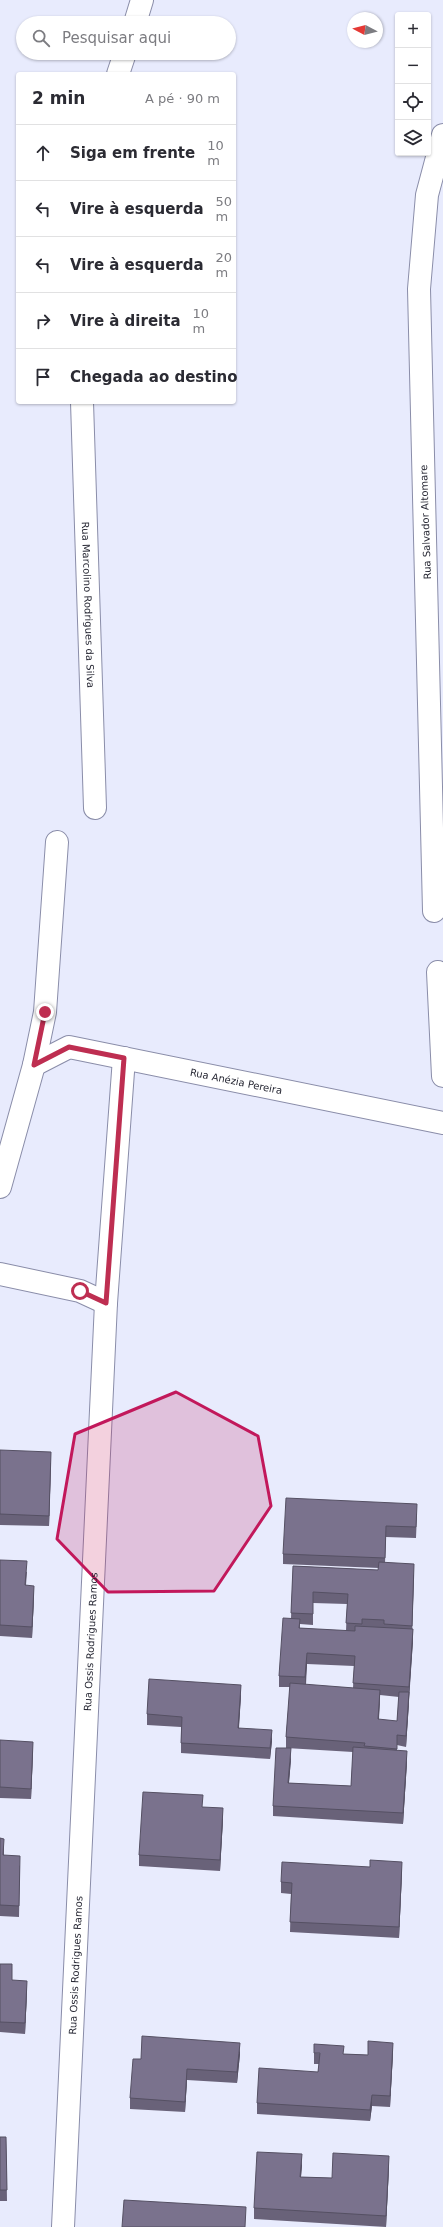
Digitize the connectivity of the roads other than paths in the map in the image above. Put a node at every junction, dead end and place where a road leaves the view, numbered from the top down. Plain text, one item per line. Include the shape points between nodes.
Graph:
1 (142, 0) edge
2 (137, 16) edge
3 (123, 60) edge
4 (119, 72) edge
5 (443, 135) edge
6 (82, 404) edge
7 (437, 758) edge
8 (95, 808) dead end
9 (57, 842) dead end
10 (434, 911) dead end
11 (438, 972) dead end
12 (124, 1058) junction
13 (34, 1065) junction
14 (443, 1076) edge
15 (443, 1123) edge
16 (0, 1187) edge
17 (0, 1274) edge
18 (106, 1303) junction
19 (64, 2227) edge

1 - 2 street
3 - 4 street
5 - 7 street, Rua Salvador Altomare via 427,195 418,289
6 - 8 street, Rua Marcolino Rodrigues da Silva
7 - 10 street, Rua Salvador Altomare
9 - 13 street via 45,1012
11 - 14 street
12 - 13 street, Rua Anézia Pereira via 69,1047
12 - 15 street, Rua Anézia Pereira
12 - 18 street, Rua Ossis Rodrigues Ramos
13 - 16 street
17 - 18 street via 80,1291
18 - 19 street, Rua Ossis Rodrigues Ramos

